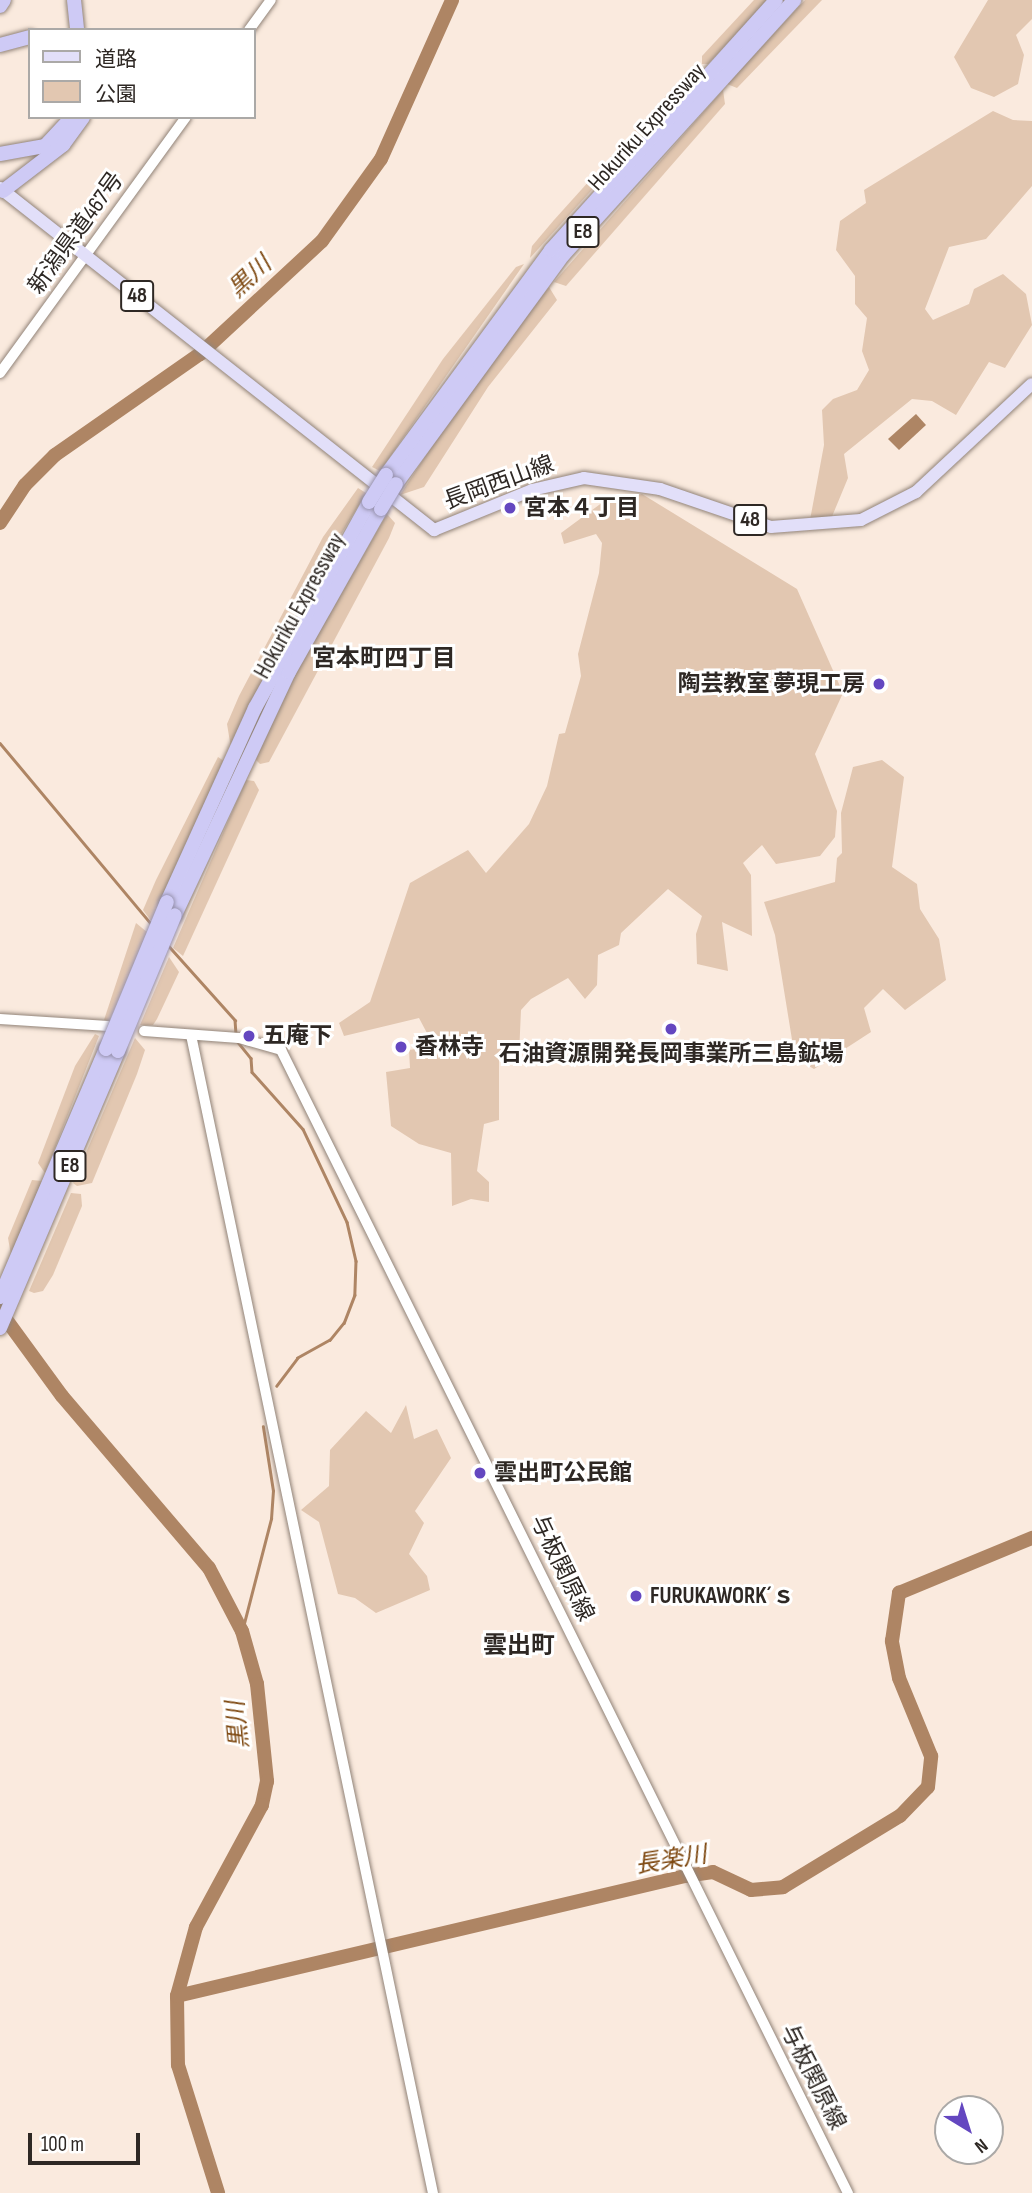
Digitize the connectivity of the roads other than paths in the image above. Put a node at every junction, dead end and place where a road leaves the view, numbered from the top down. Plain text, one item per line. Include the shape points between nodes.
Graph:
1 (4, 0) edge
2 (74, 0) edge
3 (271, 0) edge
4 (776, 0) edge
5 (794, 0) edge
6 (0, 6) edge
7 (77, 28) edge
8 (250, 28) edge
9 (28, 38) edge
10 (0, 45) edge
11 (70, 119) edge
12 (82, 119) edge
13 (185, 119) edge
14 (0, 154) edge
15 (1, 190) edge
16 (85, 257) junction
17 (0, 373) edge
18 (1032, 384) edge
19 (391, 479) junction
20 (232, 775) junction
21 (0, 1019) edge
22 (108, 1026) dead end
23 (144, 1031) dead end
24 (191, 1035) junction
25 (112, 1050) junction
26 (0, 1297) edge
27 (0, 1328) edge
28 (433, 2193) edge
29 (848, 2193) edge

1 - 6 highway
2 - 7 highway
3 - 8 main road
4 - 19 highway, Hokuriku Expressway / E8 via 551,250
5 - 19 highway, Hokuriku Expressway / E8 via 564,254
9 - 10 highway
11 - 14 highway via 45,146
12 - 15 highway via 63,145
13 - 16 main road, 新潟県道467号
15 - 16 main road, 長岡西山線 / 48
16 - 17 main road, 新潟県道467号
16 - 18 main road, 長岡西山線 / 48 via 434,530 525,492 584,478 660,489 771,527 861,520 916,492
19 - 20 highway, Hokuriku Expressway / E8, bridge via 318,587
20 - 25 highway, Hokuriku Expressway / E8, bridge via 175,915
20 - 25 highway, Hokuriku Expressway / E8, bridge via 167,902
21 - 22 main road
23 - 24 main road, 与板関原線
24 - 28 main road via 384,1941
24 - 29 main road, 与板関原線 via 239,1038 281,1050
25 - 26 highway, Hokuriku Expressway / E8
25 - 27 highway, Hokuriku Expressway / E8

